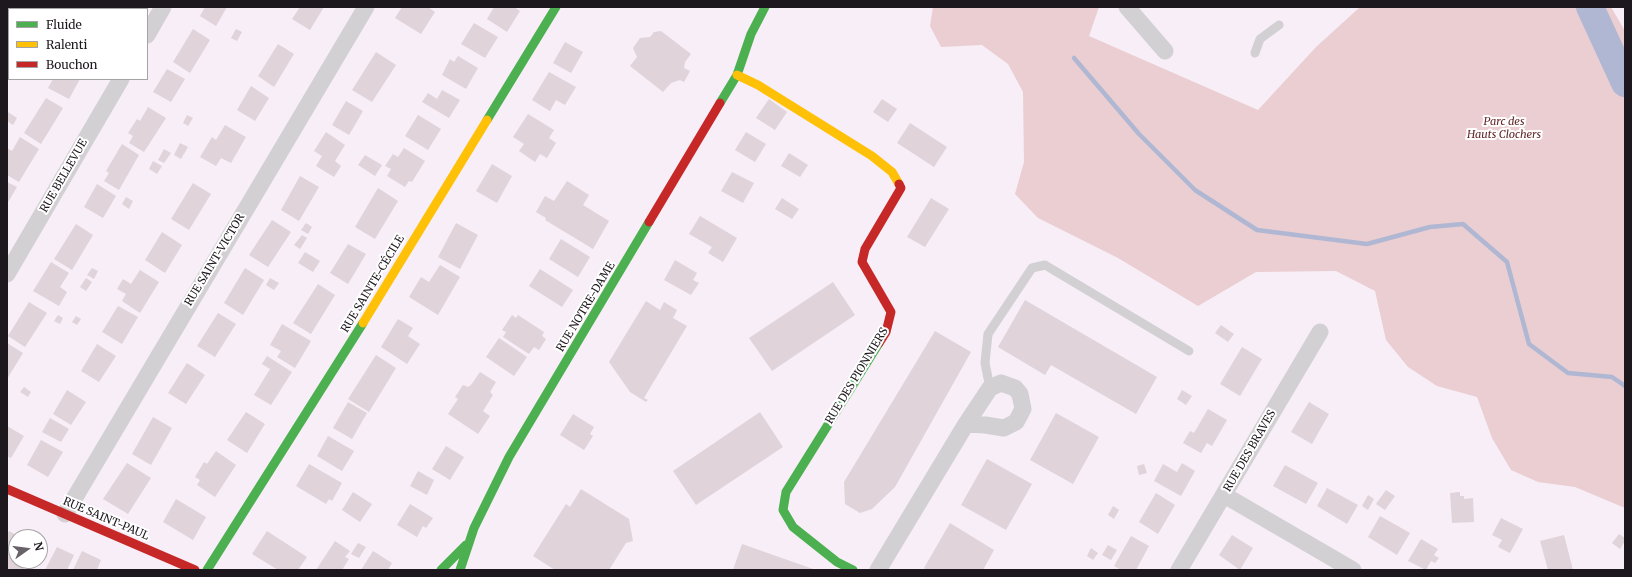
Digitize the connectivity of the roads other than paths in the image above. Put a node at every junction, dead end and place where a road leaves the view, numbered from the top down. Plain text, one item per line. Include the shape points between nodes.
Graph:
1 (163, 7) edge
2 (366, 7) edge
3 (556, 7) edge
4 (765, 7) edge
5 (1127, 7) edge
6 (1279, 25) dead end
7 (148, 33) edge
8 (756, 48) dead end
9 (1165, 51) dead end
10 (1254, 52) dead end
11 (743, 61) junction
12 (737, 75) junction
13 (120, 80) edge
14 (7, 274) edge
15 (1320, 332) dead end
16 (1189, 351) dead end
17 (990, 388) junction
18 (966, 424) junction
19 (7, 489) edge
20 (1224, 495) junction
21 (65, 514) junction
22 (469, 543) junction
23 (196, 570) edge
24 (207, 570) edge
25 (441, 570) edge
26 (460, 570) edge
27 (853, 570) edge
28 (878, 570) edge
29 (1179, 570) edge
30 (1353, 570) edge

1 - 7 street
2 - 21 street, RUE SAINT-VICTOR
3 - 24 street, RUE SAINTE-CÉCILE via 351,343
4 - 11 street, RUE NOTRE-DAME via 751,34
5 - 9 street
6 - 10 lane via 1260,39
8 - 11 street, RUE NOTRE-DAME
11 - 12 street, RUE NOTRE-DAME
12 - 22 street, RUE NOTRE-DAME via 509,457 477,520
12 - 27 street, RUE DES PIONNIERS via 758,85 872,156 892,172 901,188 865,248 862,262 891,312 886,332 786,492 783,510 793,527 838,562
13 - 14 street, RUE BELLEVUE
15 - 20 street, RUE DES BRAVES
16 - 17 lane via 1045,265 1032,268 988,334 985,363
17 - 18 street
17 - 18 street via 1000,382 1015,388 1023,401 1016,422 1004,428
18 - 28 street
19 - 21 street, RUE SAINT-PAUL
20 - 29 street, RUE DES BRAVES
20 - 30 street
21 - 23 street, RUE SAINT-PAUL
22 - 25 street
22 - 26 street, RUE NOTRE-DAME

